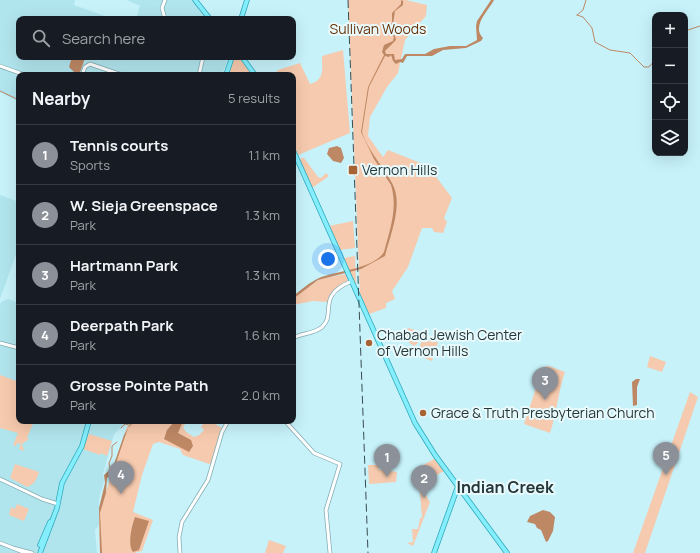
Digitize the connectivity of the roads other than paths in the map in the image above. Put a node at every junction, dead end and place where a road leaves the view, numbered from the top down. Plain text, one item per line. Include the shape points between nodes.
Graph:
1 (165, 0) edge
2 (195, 0) edge
3 (246, 0) edge
4 (164, 16) edge
5 (208, 16) edge
6 (241, 16) edge
7 (202, 60) edge
8 (231, 60) edge
9 (244, 60) edge
10 (0, 66) edge
11 (17, 72) edge
12 (83, 72) edge
13 (113, 72) edge
14 (200, 72) edge
15 (226, 72) edge
16 (253, 72) edge
17 (296, 157) edge
18 (352, 281) junction
19 (296, 337) edge
20 (0, 343) edge
21 (16, 347) edge
22 (88, 424) edge
23 (226, 424) edge
24 (287, 424) edge
25 (0, 479) edge
26 (458, 487) junction
27 (58, 504) junction
28 (0, 543) edge
29 (13, 548) junction
30 (25, 553) edge
31 (32, 553) edge
32 (39, 553) edge
33 (180, 553) edge
34 (330, 553) edge
35 (434, 553) edge
36 (507, 553) edge

1 - 4 street via 162,8
2 - 5 main road
3 - 6 main road
7 - 14 street
8 - 15 main road
9 - 16 main road
10 - 11 street
12 - 13 street via 90,64
17 - 18 main road
18 - 19 street via 332,295 322,328
18 - 26 main road via 415,422
20 - 21 street
22 - 27 main road via 82,446 62,483
23 - 33 street via 208,480 182,522 179,537
24 - 34 street via 314,454 340,464 326,506
25 - 27 street
26 - 35 main road
26 - 36 main road
27 - 32 main road via 46,528
28 - 29 street
29 - 30 street
29 - 31 street

